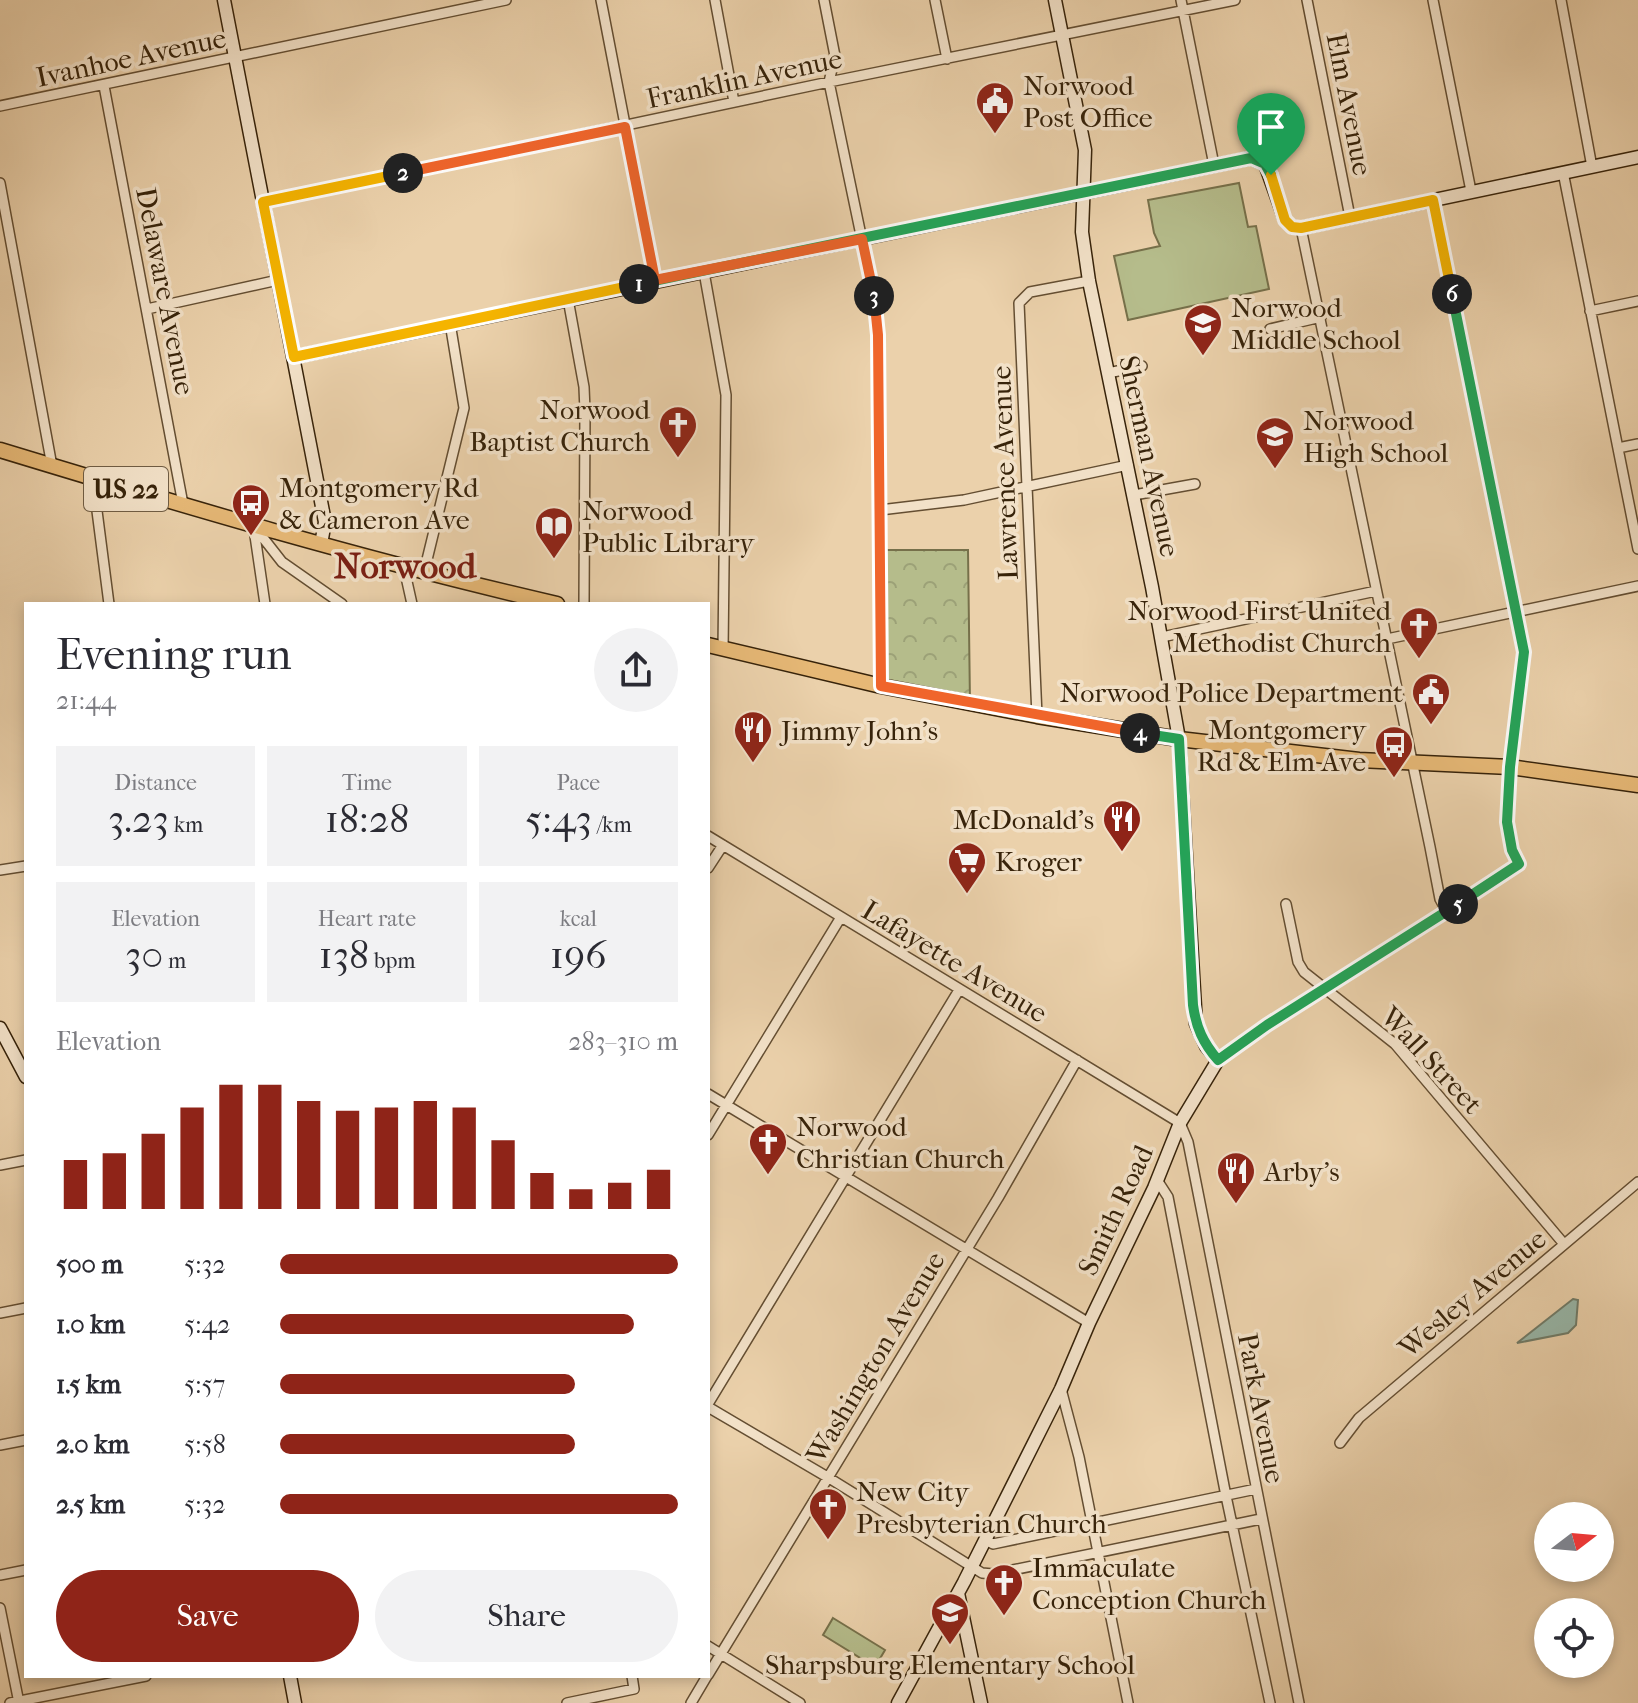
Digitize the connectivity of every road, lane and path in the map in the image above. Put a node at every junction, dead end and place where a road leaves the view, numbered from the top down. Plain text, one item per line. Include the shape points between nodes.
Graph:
1 (224, 0) edge
2 (506, 0) edge
3 (601, 0) edge
4 (715, 0) edge
5 (824, 0) edge
6 (935, 0) edge
7 (1055, 0) edge
8 (1235, 0) edge
9 (1307, 0) edge
10 (1433, 0) edge
11 (1561, 0) edge
12 (471, 3) edge
13 (1182, 5) edge
14 (1062, 36) junction
15 (234, 58) junction
16 (947, 59) junction
17 (829, 82) junction
18 (104, 86) junction
19 (734, 102) junction
20 (0, 106) edge
21 (625, 127) junction
22 (1638, 157) edge
23 (1214, 165) junction
24 (1592, 167) junction
25 (1563, 172) junction
26 (0, 183) edge
27 (1085, 191) junction
28 (1471, 191) junction
29 (1433, 200) junction
30 (263, 202) junction
31 (1350, 217) junction
32 (1301, 228) junction
33 (862, 239) junction
34 (704, 272) junction
35 (278, 280) junction
36 (655, 280) junction
37 (1089, 281) junction
38 (568, 299) junction
39 (1638, 301) edge
40 (147, 309) junction
41 (1590, 311) junction
42 (1321, 317) junction
43 (450, 323) junction
44 (1270, 329) dead end
45 (294, 357) junction
46 (1142, 366) dead end
47 (1108, 373) junction
48 (1638, 444) edge
49 (1618, 448) junction
50 (0, 450) edge
51 (1128, 465) junction
52 (52, 466) junction
53 (93, 480) junction
54 (1195, 484) dead end
55 (1027, 486) junction
56 (1134, 495) junction
57 (183, 504) junction
58 (880, 510) junction
59 (253, 525) junction
60 (321, 544) junction
61 (1638, 549) edge
62 (404, 568) junction
63 (424, 572) junction
64 (1638, 586) edge
65 (1376, 591) junction
66 (109, 602) edge
67 (265, 602) edge
68 (339, 602) edge
69 (412, 602) edge
70 (549, 602) edge
71 (584, 602) edge
72 (1516, 611) junction
73 (1162, 637) junction
74 (1387, 639) junction
75 (710, 646) edge
76 (723, 650) junction
77 (881, 686) junction
78 (1037, 716) junction
79 (1179, 739) junction
80 (1412, 764) junction
81 (1510, 767) junction
82 (1638, 785) edge
83 (710, 837) edge
84 (723, 845) junction
85 (710, 865) edge
86 (24, 866) edge
87 (0, 870) edge
88 (1286, 904) dead end
89 (1447, 912) junction
90 (841, 917) junction
91 (1326, 989) junction
92 (959, 990) junction
93 (0, 1028) edge
94 (1077, 1060) junction
95 (1218, 1060) junction
96 (24, 1073) edge
97 (710, 1095) edge
98 (726, 1105) junction
99 (1180, 1123) junction
100 (710, 1132) edge
101 (24, 1160) edge
102 (0, 1165) edge
103 (845, 1177) junction
104 (1157, 1180) junction
105 (1638, 1182) edge
106 (1564, 1244) junction
107 (965, 1249) junction
108 (24, 1308) edge
109 (0, 1313) edge
110 (1089, 1323) junction
111 (1061, 1389) junction
112 (710, 1403) edge
113 (710, 1407) edge
114 (24, 1440) edge
115 (1340, 1443) dead end
116 (0, 1445) edge
117 (829, 1478) junction
118 (1256, 1489) junction
119 (1226, 1496) junction
120 (1261, 1519) junction
121 (1092, 1524) junction
122 (1232, 1525) junction
123 (985, 1540) junction
124 (1097, 1552) junction
125 (972, 1567) junction
126 (24, 1570) edge
127 (0, 1575) edge
128 (958, 1593) junction
129 (0, 1608) edge
130 (710, 1647) edge
131 (721, 1654) junction
132 (710, 1673) edge
133 (136, 1678) edge
134 (290, 1678) edge
135 (632, 1678) edge
136 (707, 1678) edge
137 (16, 1702) edge
138 (580, 1702) edge
139 (295, 1703) edge
140 (567, 1703) edge
141 (691, 1703) edge
142 (800, 1703) edge
143 (898, 1703) edge
144 (981, 1703) edge
145 (1128, 1703) edge
146 (1270, 1703) edge
147 (1299, 1703) edge

1 - 15 street
2 - 12 street, Ivanhoe Avenue
3 - 21 street
4 - 19 street
5 - 17 street via 835,56
6 - 16 street
7 - 14 street, Sherman Avenue
8 - 13 street, Franklin Avenue
9 - 31 street, Elm Avenue
10 - 28 street
11 - 24 street
12 - 15 street, Ivanhoe Avenue
13 - 14 street, Franklin Avenue
13 - 23 street
14 - 16 street, Franklin Avenue
14 - 27 street, Sherman Avenue via 1085,150
15 - 18 street, Ivanhoe Avenue
15 - 30 street
16 - 17 street, Franklin Avenue
17 - 19 street, Franklin Avenue
17 - 33 street
18 - 20 street, Ivanhoe Avenue
18 - 40 street, Delaware Avenue
19 - 21 street, Franklin Avenue
21 - 30 street, Franklin Avenue
21 - 36 street
22 - 24 street
23 - 27 street
23 - 32 street via 1251,158 1263,162 1285,220
24 - 25 street
25 - 28 street
25 - 41 street
26 - 52 street
27 - 33 street
27 - 37 street, Sherman Avenue via 1082,232
28 - 29 street
29 - 31 street
29 - 72 street
30 - 35 street
31 - 32 street
32 - 42 street
33 - 34 street
33 - 58 street via 878,335
34 - 36 street
34 - 76 street via 726,395
35 - 40 street
35 - 45 street
36 - 38 street
37 - 47 street, Sherman Avenue
37 - 55 street, Lawrence Avenue via 1030,292 1019,303
38 - 43 street
38 - 71 street via 584,387
39 - 41 street
40 - 57 street, Delaware Avenue
41 - 49 street
42 - 44 street
42 - 65 street
43 - 45 street
43 - 63 street via 464,408
45 - 60 street via 325,522
46 - 47 street
47 - 51 street, Sherman Avenue
48 - 49 street
49 - 61 street
50 - 52 main road, US 22
51 - 55 street
51 - 56 street, Sherman Avenue
52 - 53 main road, US 22
53 - 57 main road, US 22
53 - 66 street
54 - 56 street
55 - 58 street
55 - 78 street, Lawrence Avenue
56 - 73 street, Sherman Avenue
57 - 59 main road, US 22
58 - 77 street
59 - 60 main road, US 22
59 - 67 street
59 - 68 street via 282,562
60 - 62 main road, US 22
62 - 63 main road, US 22
62 - 69 street
63 - 70 main road, US 22
64 - 72 street
65 - 73 street
65 - 74 street
72 - 74 street
72 - 81 street via 1525,661
73 - 79 street, Sherman Avenue
74 - 80 street
75 - 76 main road
76 - 77 main road
77 - 78 main road
78 - 79 main road
79 - 80 main road
79 - 95 street, Sherman Avenue via 1193,1005 1196,1024
80 - 81 main road
80 - 89 street
81 - 82 main road
81 - 89 street, Smith Road via 1507,822 1519,864
83 - 84 street, Lafayette Avenue
84 - 85 street
84 - 90 street, Lafayette Avenue
86 - 87 street
88 - 91 street, Wall Street via 1298,962
89 - 91 street, Smith Road
90 - 92 street, Lafayette Avenue
90 - 98 street
91 - 95 street, Smith Road
91 - 106 street, Wall Street via 1395,1044
92 - 94 street, Lafayette Avenue
92 - 103 street
93 - 96 street
94 - 99 street, Lafayette Avenue
94 - 107 street, Washington Avenue
95 - 99 street, Smith Road
97 - 98 street
98 - 100 street
98 - 103 street
99 - 104 street, Smith Road
99 - 118 street, Park Avenue
101 - 102 street
103 - 107 street
103 - 112 street
104 - 110 street, Smith Road
104 - 119 street, Park Avenue via 1168,1197
105 - 106 street, Wesley Avenue
106 - 115 street, Wesley Avenue via 1359,1418
107 - 110 street
107 - 117 street, Washington Avenue
108 - 109 street
110 - 111 street, Smith Road
111 - 121 street
111 - 123 street, Smith Road
113 - 117 street
114 - 116 street
117 - 125 street
117 - 131 street, Washington Avenue
118 - 119 street
118 - 120 street, Park Avenue
119 - 121 street
119 - 122 street, Park Avenue
120 - 122 street
120 - 147 street, Park Avenue
121 - 123 street via 993,1544
121 - 124 street
122 - 124 street
122 - 146 street, Park Avenue
123 - 125 street, Smith Road
124 - 125 street via 993,1574
124 - 145 street
125 - 128 street, Smith Road
126 - 127 street
128 - 143 street, Smith Road
128 - 144 street
129 - 137 street
130 - 131 street
131 - 132 street, Washington Avenue
131 - 142 street
133 - 137 street
134 - 139 street
135 - 138 street via 634,1689
136 - 141 street, Washington Avenue
138 - 140 street

